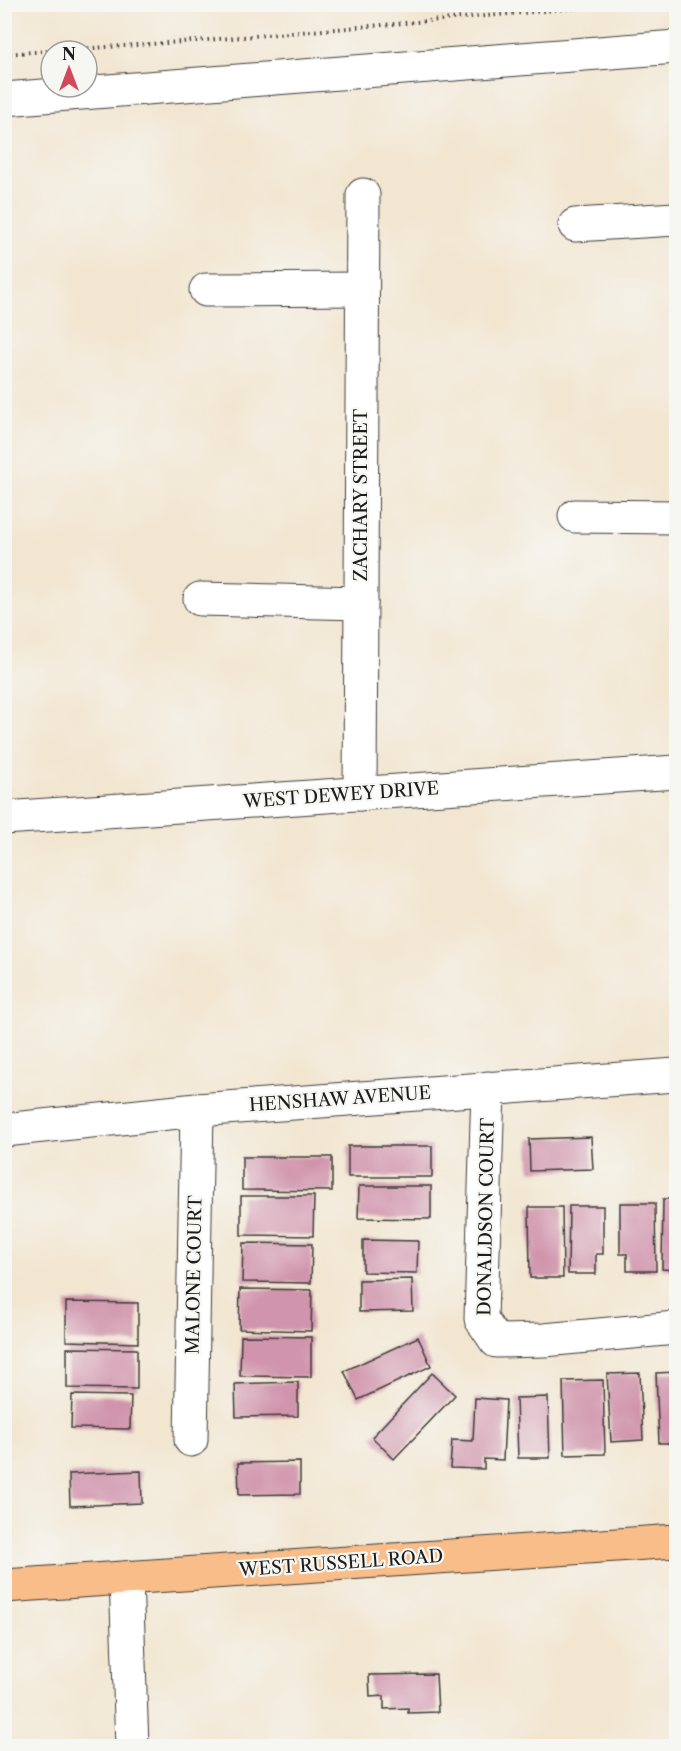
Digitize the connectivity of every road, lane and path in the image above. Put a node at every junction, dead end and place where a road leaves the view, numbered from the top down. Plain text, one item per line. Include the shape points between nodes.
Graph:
1 (625, 4) edge
2 (676, 47) edge
3 (4, 54) edge
4 (4, 99) edge
5 (363, 195) dead end
6 (676, 219) edge
7 (575, 225) dead end
8 (362, 289) junction
9 (206, 290) dead end
10 (575, 516) dead end
11 (676, 517) edge
12 (200, 599) dead end
13 (361, 603) junction
14 (676, 772) edge
15 (360, 794) junction
16 (4, 818) edge
17 (676, 1075) edge
18 (488, 1088) junction
19 (197, 1110) junction
20 (4, 1130) edge
21 (676, 1328) edge
22 (191, 1440) dead end
23 (676, 1541) edge
24 (126, 1578) junction
25 (4, 1586) edge
26 (132, 1746) edge

1 - 3 path
2 - 4 street
5 - 8 street, ZACHARY STREET
6 - 7 street
8 - 9 street
8 - 13 street, ZACHARY STREET
10 - 11 street
12 - 13 street
13 - 15 street, ZACHARY STREET
14 - 15 street, WEST DEWEY DRIVE
15 - 16 street, WEST DEWEY DRIVE
17 - 18 street, HENSHAW AVENUE
18 - 19 street, HENSHAW AVENUE
18 - 21 street, DONALDSON COURT via 481,1319 496,1341
19 - 20 street, HENSHAW AVENUE
19 - 22 street, MALONE COURT
23 - 24 main road, WEST RUSSELL ROAD
24 - 25 main road, WEST RUSSELL ROAD
24 - 26 street

